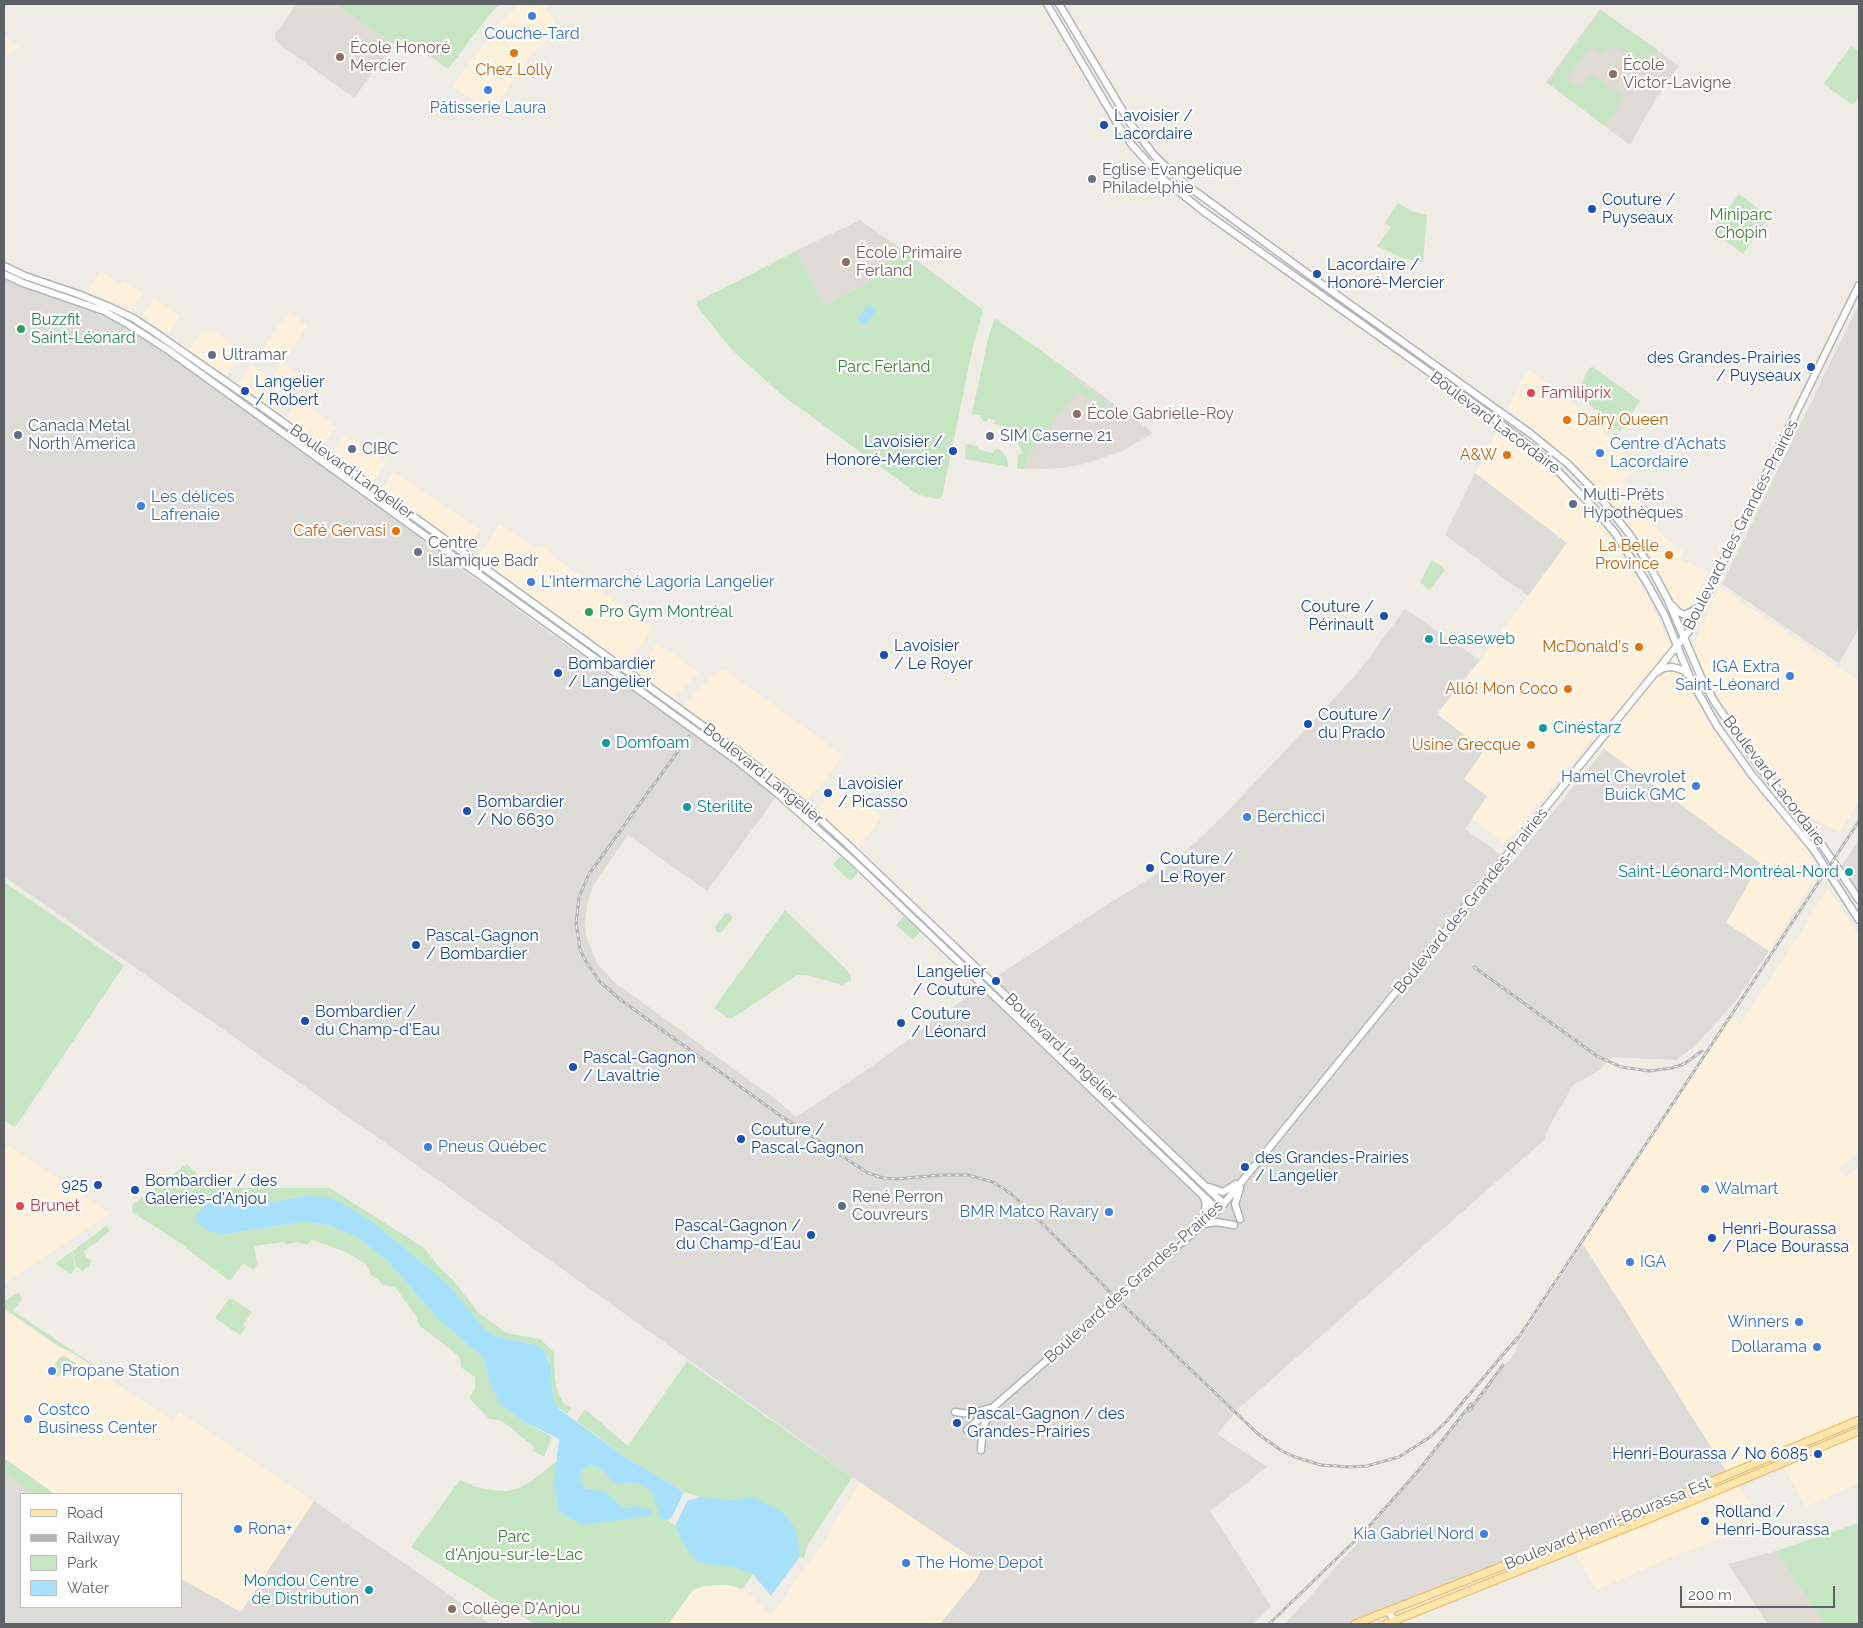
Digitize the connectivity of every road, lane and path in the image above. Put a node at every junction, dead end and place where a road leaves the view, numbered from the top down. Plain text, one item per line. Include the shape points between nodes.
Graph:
1 (1047, 4) edge
2 (1059, 4) edge
3 (4, 266) edge
4 (4, 274) edge
5 (1859, 285) edge
6 (255, 402) junction
7 (250, 410) junction
8 (294, 431) junction
9 (290, 438) junction
10 (346, 468) junction
11 (341, 475) junction
12 (1667, 598) junction
13 (1703, 605) junction
14 (544, 610) junction
15 (539, 618) junction
16 (1684, 638) junction
17 (1677, 646) junction
18 (1651, 677) junction
19 (1691, 680) junction
20 (1859, 900) edge
21 (1859, 920) edge
22 (1245, 1178) junction
23 (1200, 1182) junction
24 (1202, 1195) junction
25 (1224, 1204) junction
26 (1218, 1210) junction
27 (1240, 1219) dead end
28 (1202, 1224) junction
29 (1234, 1225) dead end
30 (994, 1407) junction
31 (956, 1412) dead end
32 (1859, 1420) edge
33 (967, 1430) dead end
34 (1859, 1431) edge
35 (981, 1450) dead end
36 (1388, 1611) junction
37 (1376, 1616) junction
38 (1396, 1623) edge
39 (1355, 1624) edge
40 (1386, 1624) edge

1 - 17 main road, Boulevard Lacordaire via 1116,122 1162,178 1203,211 1487,413 1557,468 1626,549 1656,600
2 - 12 main road, Boulevard Lacordaire via 1130,123 1168,169 1551,449 1616,517
3 - 6 main road, Boulevard Langelier via 133,318
4 - 7 main road, Boulevard Langelier via 104,311 168,350
5 - 13 main road, Boulevard des Grandes-Prairies
6 - 7 main road
6 - 8 main road, Boulevard Langelier
7 - 9 main road, Boulevard Langelier
8 - 9 main road
8 - 10 main road, Boulevard Langelier
9 - 11 main road, Boulevard Langelier
10 - 11 main road
10 - 14 main road, Boulevard Langelier
11 - 15 main road, Boulevard Langelier
12 - 13 main road via 1682,614
12 - 16 main road, Boulevard Lacordaire
13 - 16 main road, Boulevard des Grandes-Prairies
14 - 15 main road
14 - 23 main road, Boulevard Langelier via 739,752 813,813
15 - 24 main road, Boulevard Langelier via 778,794 853,861
16 - 17 main road, Boulevard des Grandes-Prairies
16 - 20 main road, Boulevard Lacordaire via 1707,689 1730,726 1814,833
17 - 18 main road, Boulevard des Grandes-Prairies
17 - 19 main road, Boulevard Lacordaire
18 - 19 main road via 1663,668 1672,667 1683,670
18 - 22 main road, Boulevard des Grandes-Prairies
19 - 21 main road, Boulevard Lacordaire via 1717,726 1752,775 1814,850
22 - 23 main road via 1223,1192
22 - 25 main road, Boulevard des Grandes-Prairies
22 - 27 main road via 1235,1204
23 - 25 main road, Boulevard Langelier
24 - 26 main road, Boulevard Langelier
24 - 28 main road via 1206,1203
25 - 26 main road, Boulevard des Grandes-Prairies
26 - 28 main road, Boulevard des Grandes-Prairies
28 - 29 main road
28 - 30 main road, Boulevard des Grandes-Prairies
30 - 31 main road via 975,1414
30 - 33 main road, Boulevard des Grandes-Prairies
30 - 35 main road via 983,1426
32 - 36 main road, Boulevard Henri-Bourassa Est via 1605,1526
34 - 38 main road, Boulevard Henri-Bourassa Est
36 - 37 main road, Boulevard Henri-Bourassa Est
36 - 38 main road
37 - 39 main road, Boulevard Henri-Bourassa Est
37 - 40 main road
38 - 40 main road, Boulevard Henri-Bourassa Est

